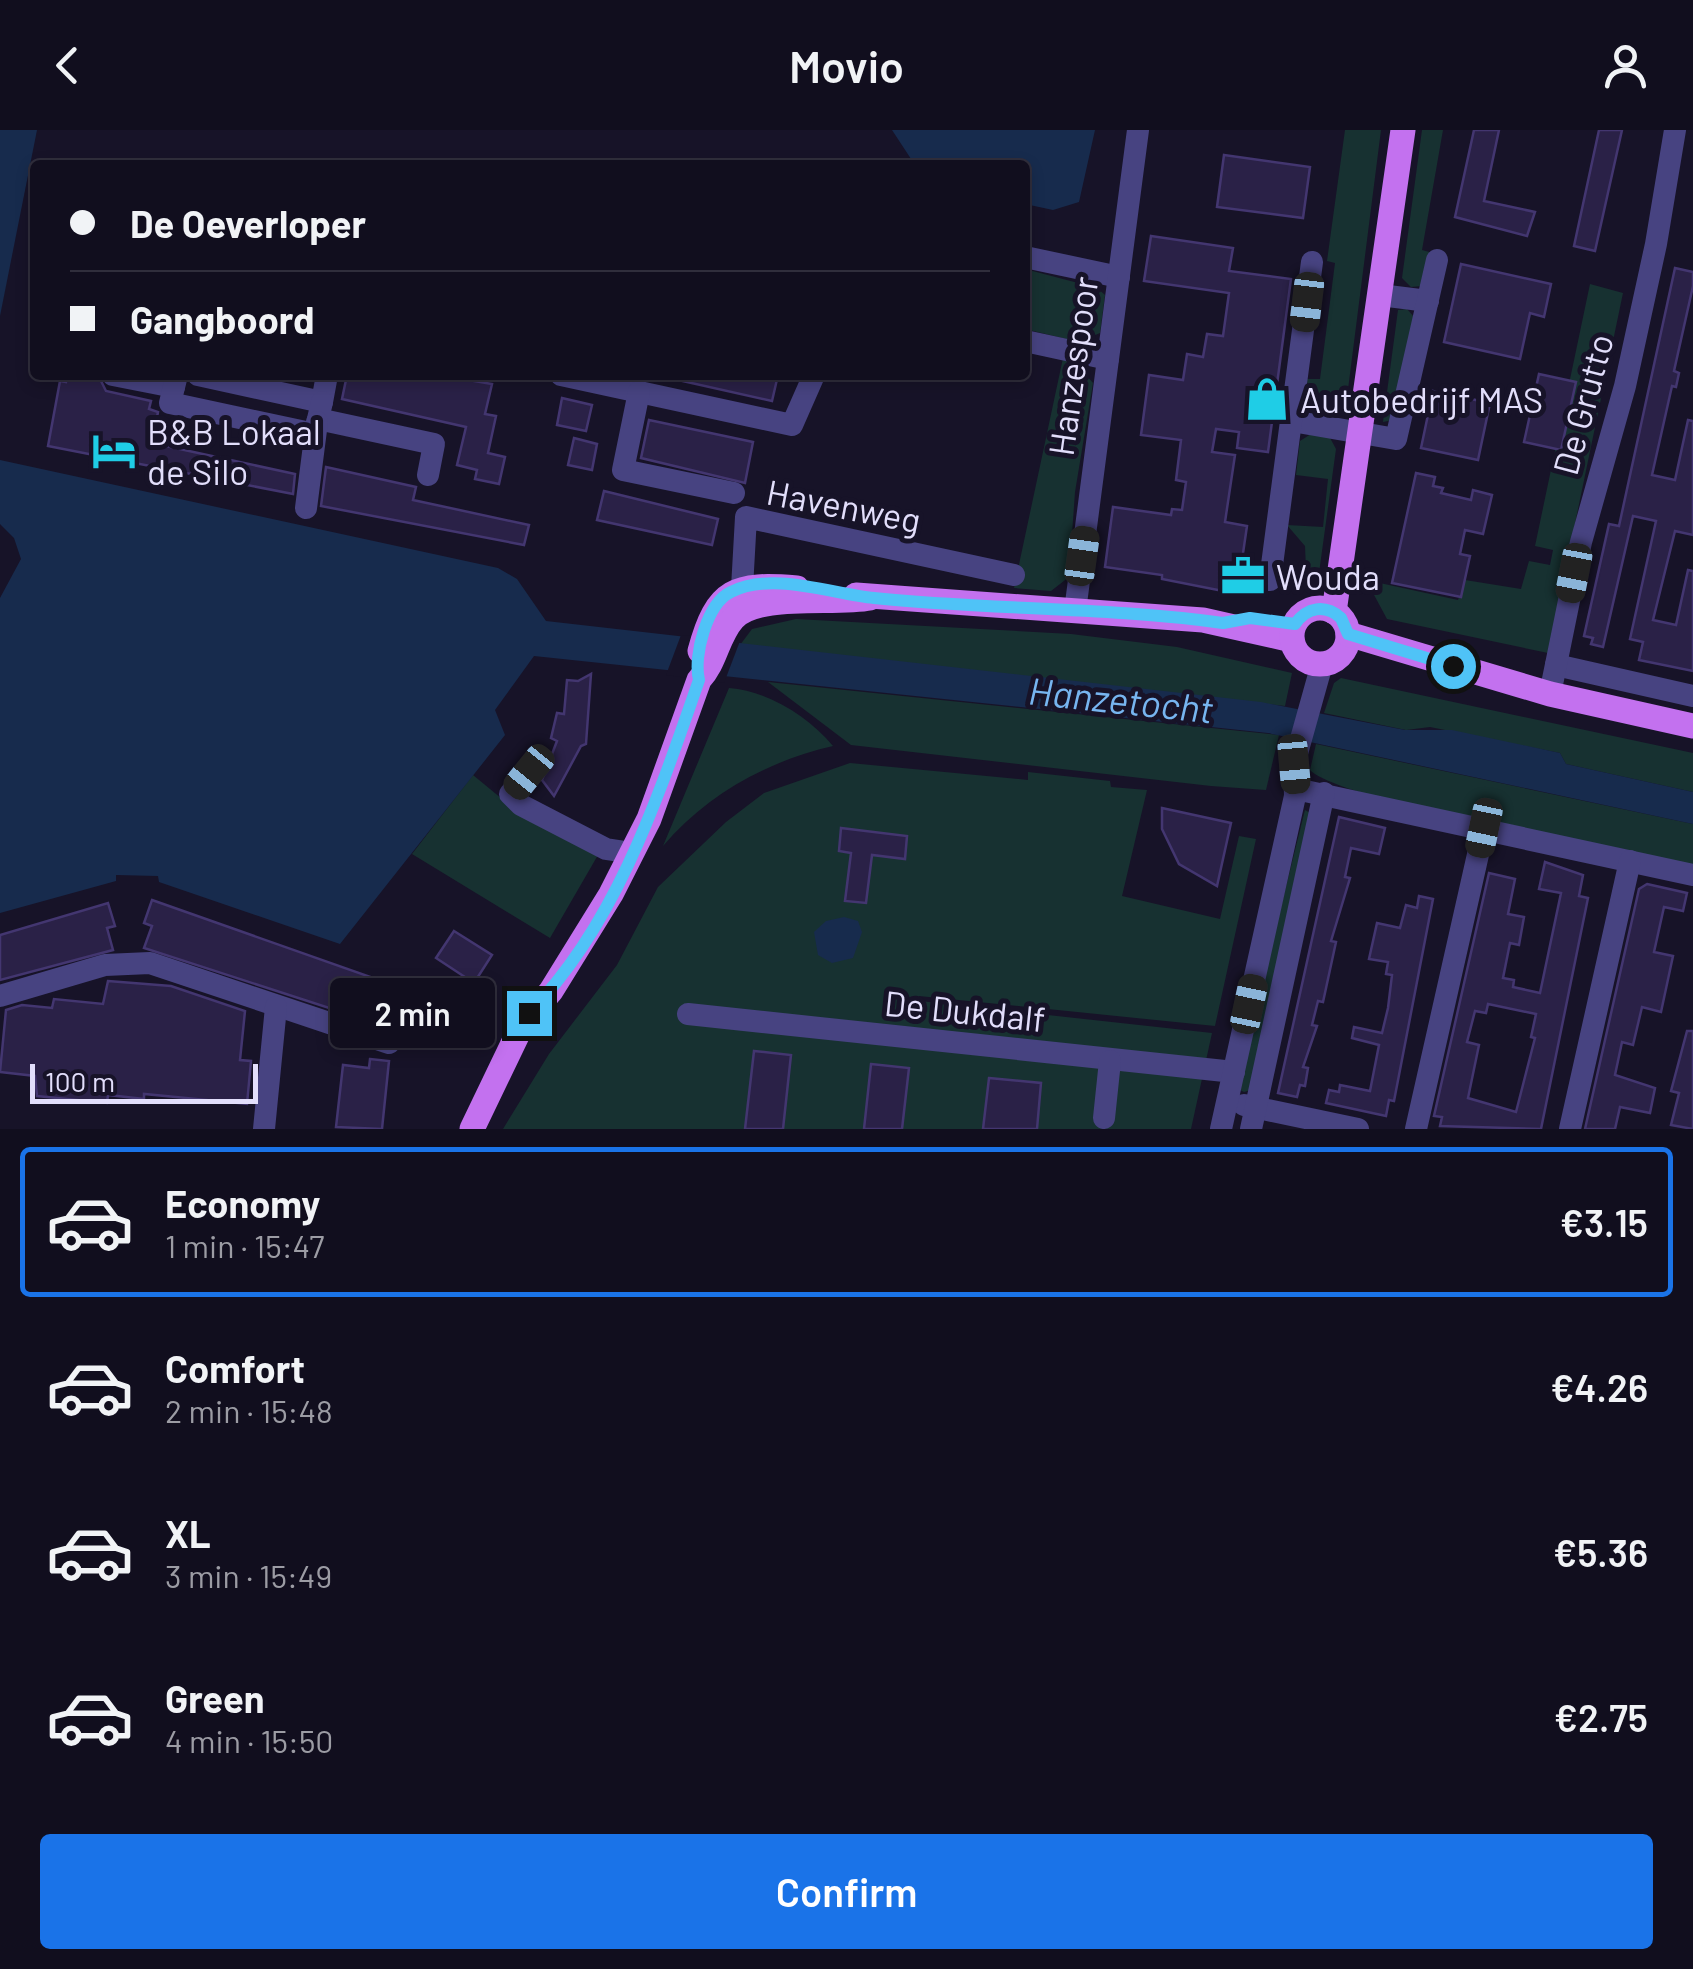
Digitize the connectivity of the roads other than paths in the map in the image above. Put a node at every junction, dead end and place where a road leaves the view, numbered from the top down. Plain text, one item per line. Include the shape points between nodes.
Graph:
1 (1138, 130) edge
2 (1390, 130) edge
3 (1404, 130) edge
4 (1675, 130) edge
5 (1030, 258) edge
6 (1437, 260) dead end
7 (1312, 262) dead end
8 (1119, 276) junction
9 (1380, 295) junction
10 (1428, 301) junction
11 (1030, 341) edge
12 (1108, 358) junction
13 (212, 380) edge
14 (327, 380) edge
15 (584, 380) edge
16 (812, 380) edge
17 (175, 381) edge
18 (640, 392) junction
19 (318, 418) junction
20 (1292, 421) junction
21 (1355, 430) junction
22 (428, 475) dead end
23 (734, 493) dead end
24 (306, 508) dead end
25 (1014, 576) dead end
26 (1270, 580) dead end
27 (744, 598) junction
28 (1075, 610) junction
29 (1318, 645) junction
30 (1556, 664) junction
31 (1550, 694) junction
32 (1693, 696) edge
33 (1693, 726) edge
34 (529, 772) dead end
35 (1296, 789) junction
36 (1324, 793) junction
37 (1484, 828) junction
38 (632, 854) junction
39 (1630, 861) junction
40 (1693, 875) edge
41 (0, 996) edge
42 (276, 1007) junction
43 (688, 1014) dead end
44 (389, 1043) dead end
45 (1110, 1061) junction
46 (1234, 1072) junction
47 (1227, 1101) junction
48 (1104, 1118) dead end
49 (1254, 1118) edge
50 (264, 1129) edge
51 (472, 1129) edge
52 (1221, 1129) edge
53 (1358, 1129) edge
54 (1416, 1129) edge
55 (1570, 1129) edge

1 - 8 street, Hanzespoor
2 - 21 main road
3 - 9 main road
4 - 30 street, De Grutto via 1636,334 1580,542
5 - 8 street
6 - 10 street
7 - 20 street
8 - 12 street, Hanzespoor
9 - 10 street
9 - 21 main road
10 - 21 street via 1396,439
11 - 12 street
12 - 28 street, Hanzespoor
13 - 19 street
14 - 19 street
15 - 18 street
16 - 18 street via 792,424
17 - 19 street via 170,403
18 - 23 street via 622,470
19 - 22 street via 434,444
19 - 24 street
20 - 21 street
20 - 26 street
21 - 29 main road
25 - 27 street, Havenweg via 746,517
27 - 28 main road via 845,592
27 - 38 main road via 713,638 709,670 696,688
28 - 29 main road via 1223,623 1250,618
29 - 31 main road via 1390,660 1421,657
29 - 35 street via 1313,707 1294,764
30 - 31 street, De Grutto
30 - 32 street
31 - 33 main road
34 - 38 street via 510,794 521,805 606,849
35 - 36 street
35 - 46 street
36 - 37 street
36 - 49 street
37 - 39 street
37 - 54 street
38 - 51 main road via 551,991 522,1024
39 - 40 street
39 - 55 street
41 - 42 street via 130,962
42 - 44 street
42 - 50 street
43 - 45 street, De Dukdalf
45 - 46 street, De Dukdalf
45 - 48 street
46 - 47 street
47 - 49 street
47 - 52 street
49 - 53 street

